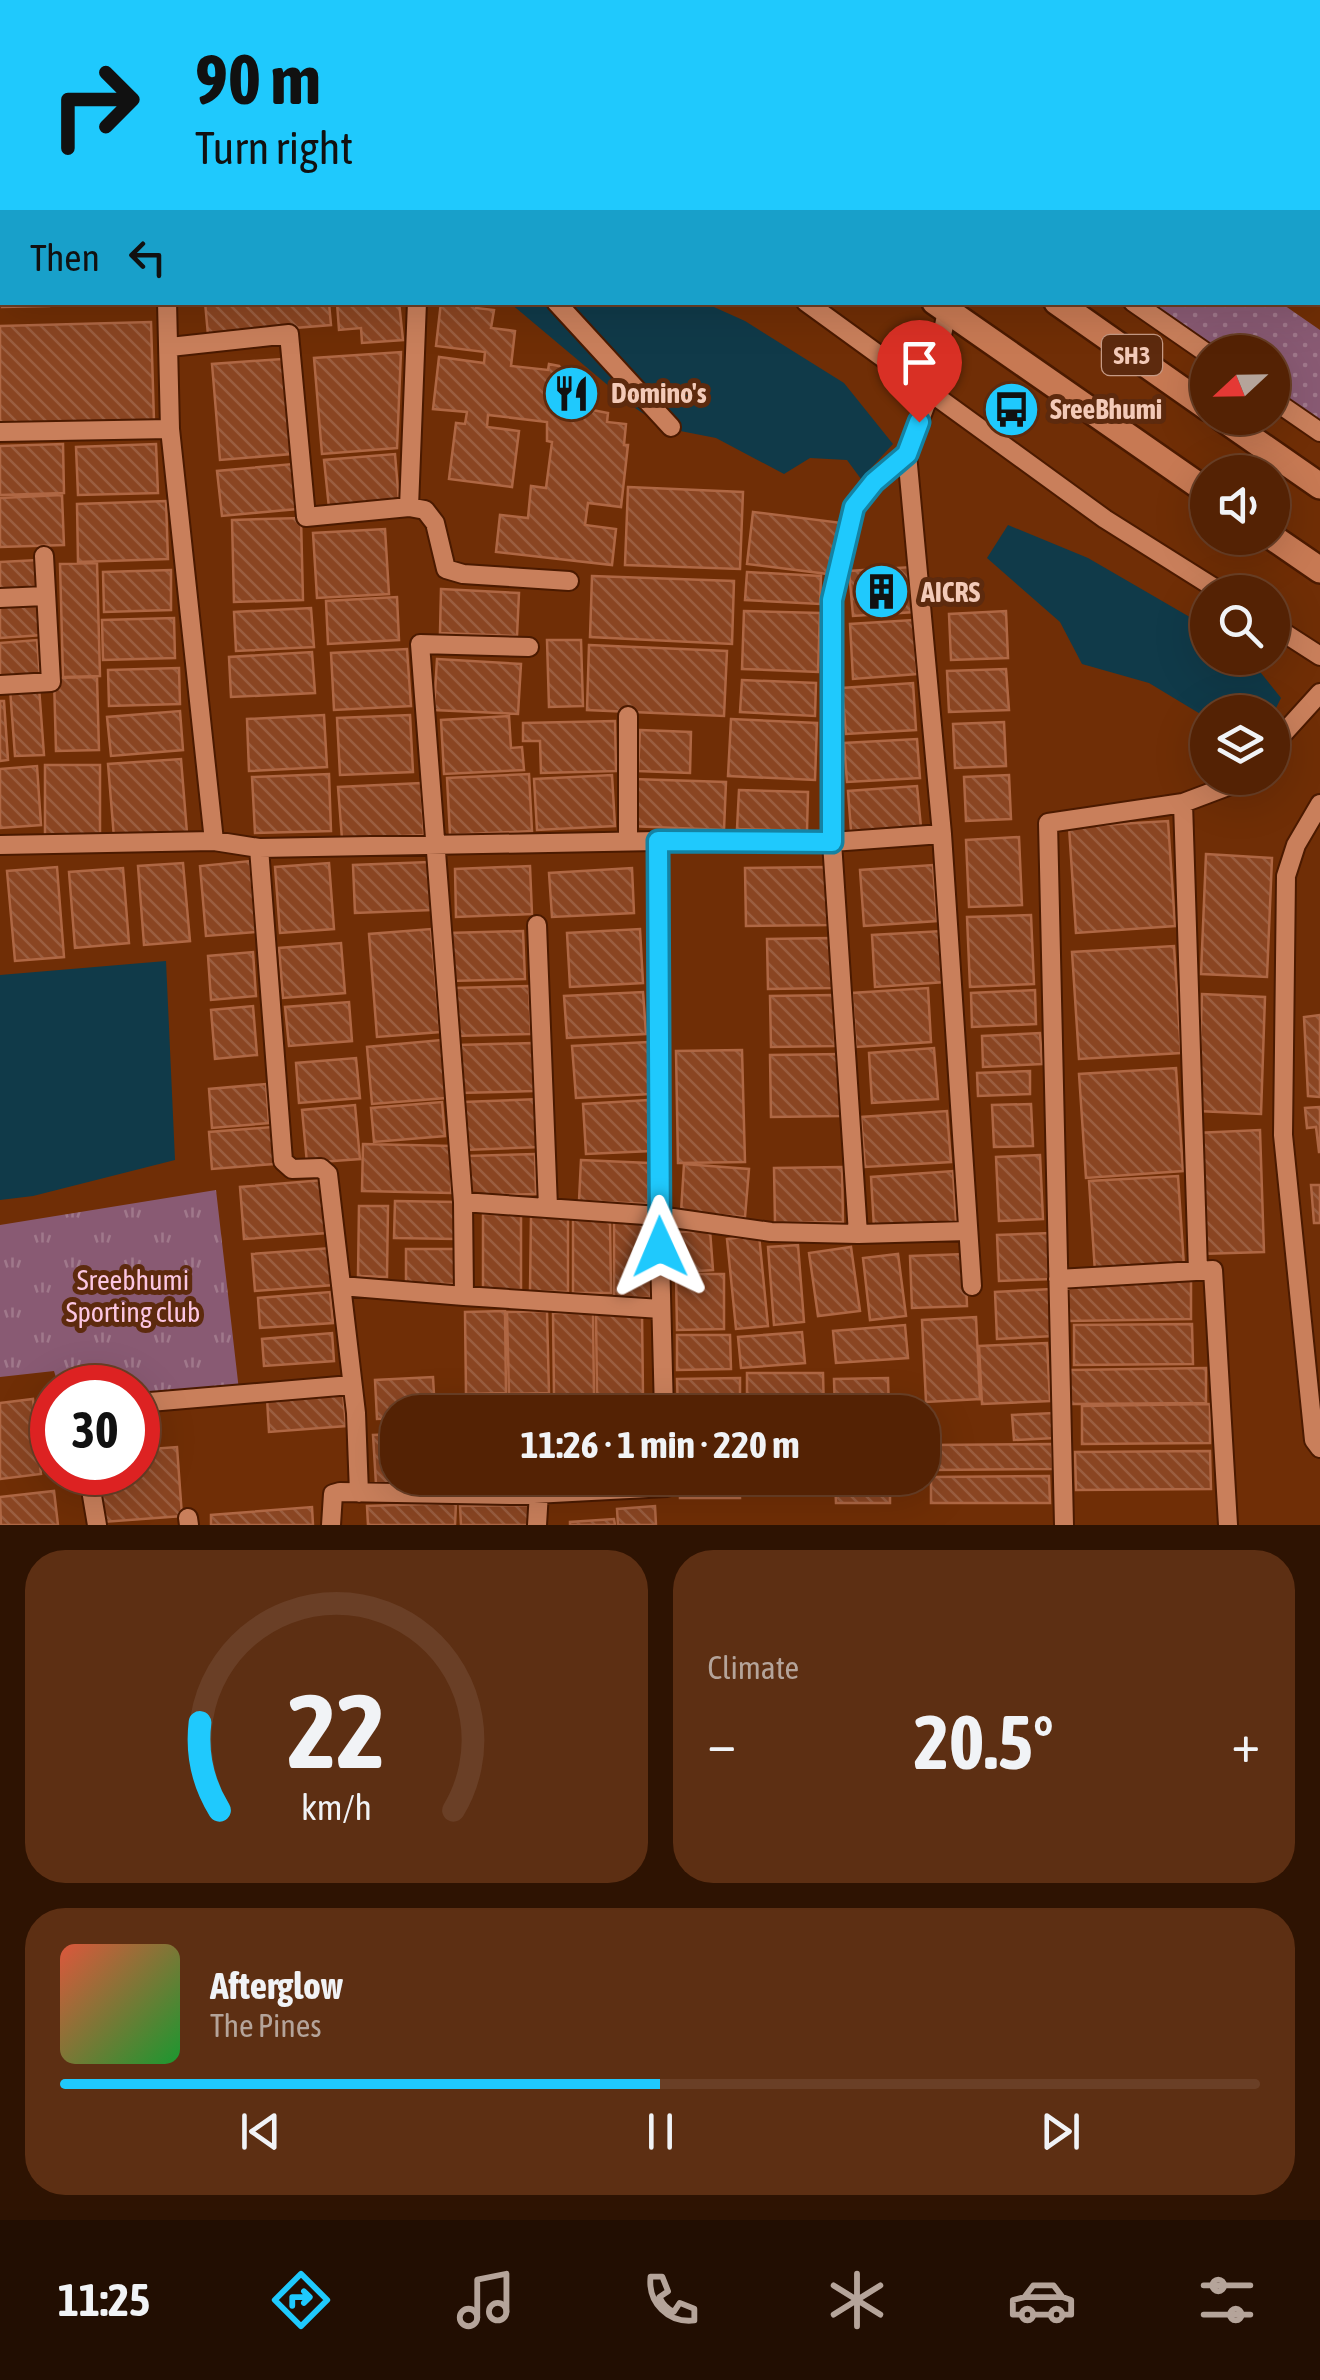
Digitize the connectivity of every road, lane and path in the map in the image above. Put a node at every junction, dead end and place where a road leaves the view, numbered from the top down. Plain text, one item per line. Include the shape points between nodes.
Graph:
1 (168, 305) edge
2 (417, 305) edge
3 (559, 305) edge
4 (810, 305) edge
5 (1061, 305) edge
6 (1137, 305) edge
7 (941, 307) edge
8 (1190, 342) edge
9 (170, 347) junction
10 (930, 393) junction
11 (1190, 395) edge
12 (1290, 412) edge
13 (672, 427) dead end
14 (170, 429) junction
15 (0, 432) edge
16 (1320, 432) edge
17 (1246, 435) edge
18 (907, 454) junction
19 (1190, 480) edge
20 (1320, 486) edge
21 (409, 507) junction
22 (1290, 549) edge
23 (44, 556) dead end
24 (1320, 570) edge
25 (1194, 575) edge
26 (569, 581) dead end
27 (44, 596) junction
28 (0, 598) edge
29 (1290, 637) edge
30 (528, 647) dead end
31 (1320, 656) edge
32 (0, 685) edge
33 (1320, 694) edge
34 (628, 716) dead end
35 (1290, 726) edge
36 (1203, 795) edge
37 (1183, 802) junction
38 (1320, 804) edge
39 (942, 834) junction
40 (214, 841) junction
41 (628, 841) junction
42 (658, 841) junction
43 (832, 842) junction
44 (0, 845) edge
45 (436, 845) junction
46 (259, 848) junction
47 (537, 925) dead end
48 (463, 1202) junction
49 (548, 1207) junction
50 (659, 1216) junction
51 (968, 1231) junction
52 (858, 1234) junction
53 (1198, 1270) junction
54 (1058, 1279) junction
55 (341, 1286) junction
56 (972, 1286) dead end
57 (464, 1296) junction
58 (660, 1309) junction
59 (351, 1385) junction
60 (663, 1395) edge
61 (160, 1401) edge
62 (1320, 1448) edge
63 (359, 1493) junction
64 (380, 1493) edge
65 (92, 1495) edge
66 (463, 1495) edge
67 (521, 1495) edge
68 (538, 1495) edge
69 (97, 1525) edge
70 (330, 1525) edge
71 (537, 1525) edge
72 (1064, 1525) edge
73 (1228, 1525) edge

1 - 9 street
2 - 21 street
3 - 13 street
4 - 10 street
5 - 11 main road, SH3
6 - 8 street
7 - 10 street
7 - 19 main road, SH3
9 - 14 street
9 - 21 street via 289,334 306,516
10 - 18 street
10 - 25 street
12 - 16 street
14 - 15 street
14 - 40 street
17 - 20 main road
18 - 39 street
18 - 43 street via 854,507 832,600
21 - 26 street via 425,510 435,523 446,569
22 - 24 main road
23 - 27 street
27 - 28 street
27 - 32 street via 50,682
29 - 31 street
30 - 45 street via 420,644
33 - 35 street
34 - 41 street
36 - 37 street
37 - 53 street
37 - 54 street via 1048,823
38 - 62 street via 1286,876 1283,1135 1314,1440
39 - 43 street
39 - 51 street
40 - 44 street
40 - 46 street
41 - 42 street
41 - 45 street
42 - 43 street
42 - 50 street
43 - 52 street
45 - 46 street
45 - 48 street
46 - 55 street via 283,1161 292,1169 326,1169
47 - 49 street
48 - 49 street
48 - 57 street
49 - 50 street
50 - 52 street via 747,1230
50 - 58 street
51 - 52 street
51 - 56 street
53 - 54 street
53 - 73 street via 1213,1270
54 - 72 street
55 - 57 street
55 - 59 street
57 - 58 street
58 - 60 street
59 - 61 street
59 - 63 street
63 - 64 street
63 - 70 street via 333,1494
65 - 69 street
66 - 67 street
68 - 71 street

